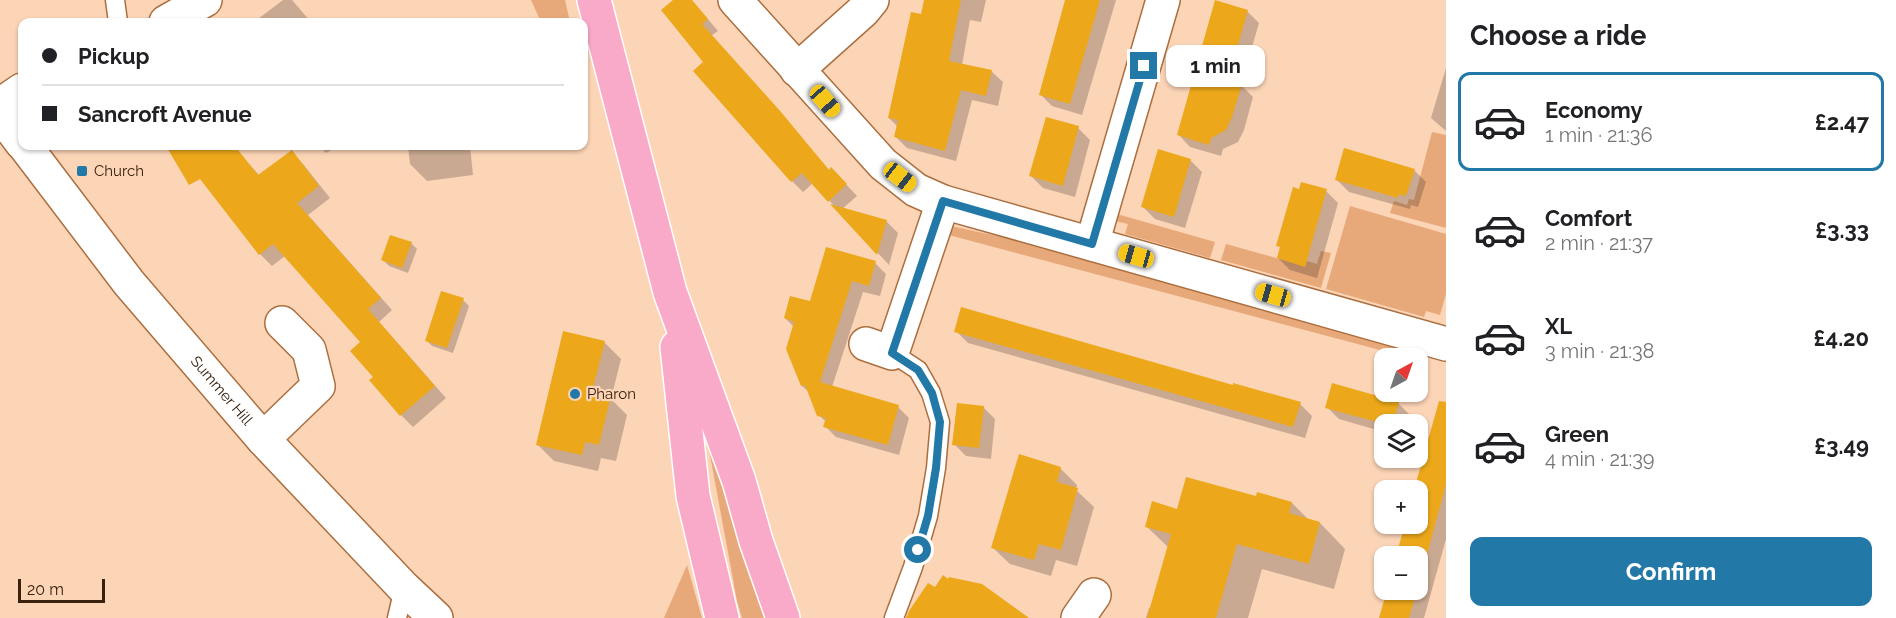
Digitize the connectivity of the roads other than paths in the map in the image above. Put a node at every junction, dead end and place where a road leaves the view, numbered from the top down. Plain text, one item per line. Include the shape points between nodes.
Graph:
1 (115, 0) edge
2 (205, 0) edge
3 (594, 0) edge
4 (735, 0) edge
5 (872, 0) edge
6 (1163, 0) edge
7 (117, 18) edge
8 (173, 18) edge
9 (797, 70) junction
10 (18, 93) edge
11 (0, 105) edge
12 (0, 114) edge
13 (18, 136) edge
14 (29, 150) edge
15 (943, 201) junction
16 (1092, 244) junction
17 (670, 292) junction
18 (282, 323) dead end
19 (1446, 344) edge
20 (879, 348) joint
21 (263, 439) junction
22 (401, 603) edge
23 (436, 618) edge
24 (722, 618) edge
25 (783, 618) edge
26 (894, 618) edge

1 - 7 lane
2 - 8 street
3 - 17 main road
4 - 9 street
5 - 9 street
6 - 16 street
9 - 15 street via 883,164 916,190
10 - 11 street
12 - 13 street, Summer Hill
14 - 21 street, Summer Hill via 129,283
15 - 16 street
15 - 20 street
16 - 19 street
17 - 24 main road via 693,496
17 - 25 main road
18 - 21 street via 309,350 318,386
20 - 26 lane via 918,370 932,393 940,422 928,516
21 - 22 street, Summer Hill
22 - 23 street, Summer Hill

